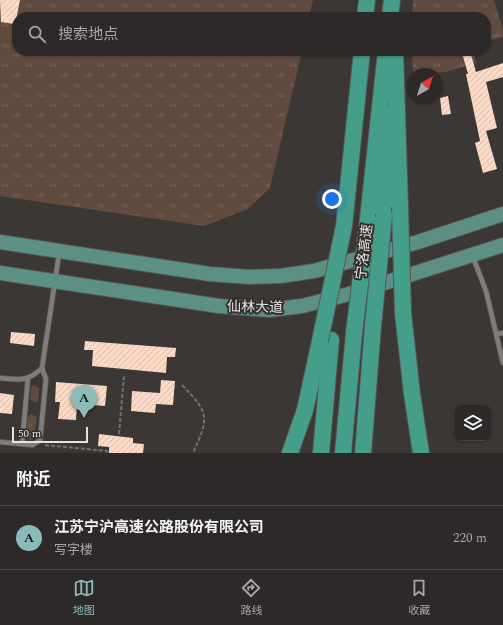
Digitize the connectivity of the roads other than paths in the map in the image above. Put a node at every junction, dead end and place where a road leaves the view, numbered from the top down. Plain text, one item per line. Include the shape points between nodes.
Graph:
1 (367, 0) edge
2 (392, 0) edge
3 (366, 12) edge
4 (392, 12) edge
5 (361, 56) edge
6 (385, 56) edge
7 (391, 56) edge
8 (395, 56) edge
9 (503, 214) edge
10 (0, 242) edge
11 (503, 246) edge
12 (59, 251) junction
13 (473, 256) junction
14 (0, 273) edge
15 (54, 281) junction
16 (503, 333) edge
17 (496, 334) junction
18 (325, 340) junction
19 (503, 363) edge
20 (42, 368) junction
21 (0, 378) edge
22 (28, 378) junction
23 (0, 442) edge
24 (22, 444) junction
25 (290, 453) edge
26 (321, 453) edge
27 (343, 453) edge
28 (363, 453) edge
29 (421, 453) edge

1 - 3 highway
2 - 4 highway
5 - 18 highway, 宁洛高速, bridge via 344,226
6 - 27 highway, 宁洛高速, bridge
7 - 28 highway, bridge via 384,215
8 - 29 highway, bridge via 403,313
9 - 12 main road via 418,242 321,269 280,276 210,274
10 - 12 main road
11 - 13 main road, 仙林大道
12 - 15 lane
13 - 15 main road, 仙林大道 via 353,293 302,306 269,310 219,306
13 - 17 lane via 486,291
14 - 15 main road, 仙林大道
15 - 20 lane
16 - 17 lane
17 - 19 lane
18 - 25 highway
18 - 26 highway, 宁洛高速
20 - 22 lane
20 - 24 lane via 46,379 41,437 35,444
21 - 22 lane
22 - 24 lane
23 - 24 lane

